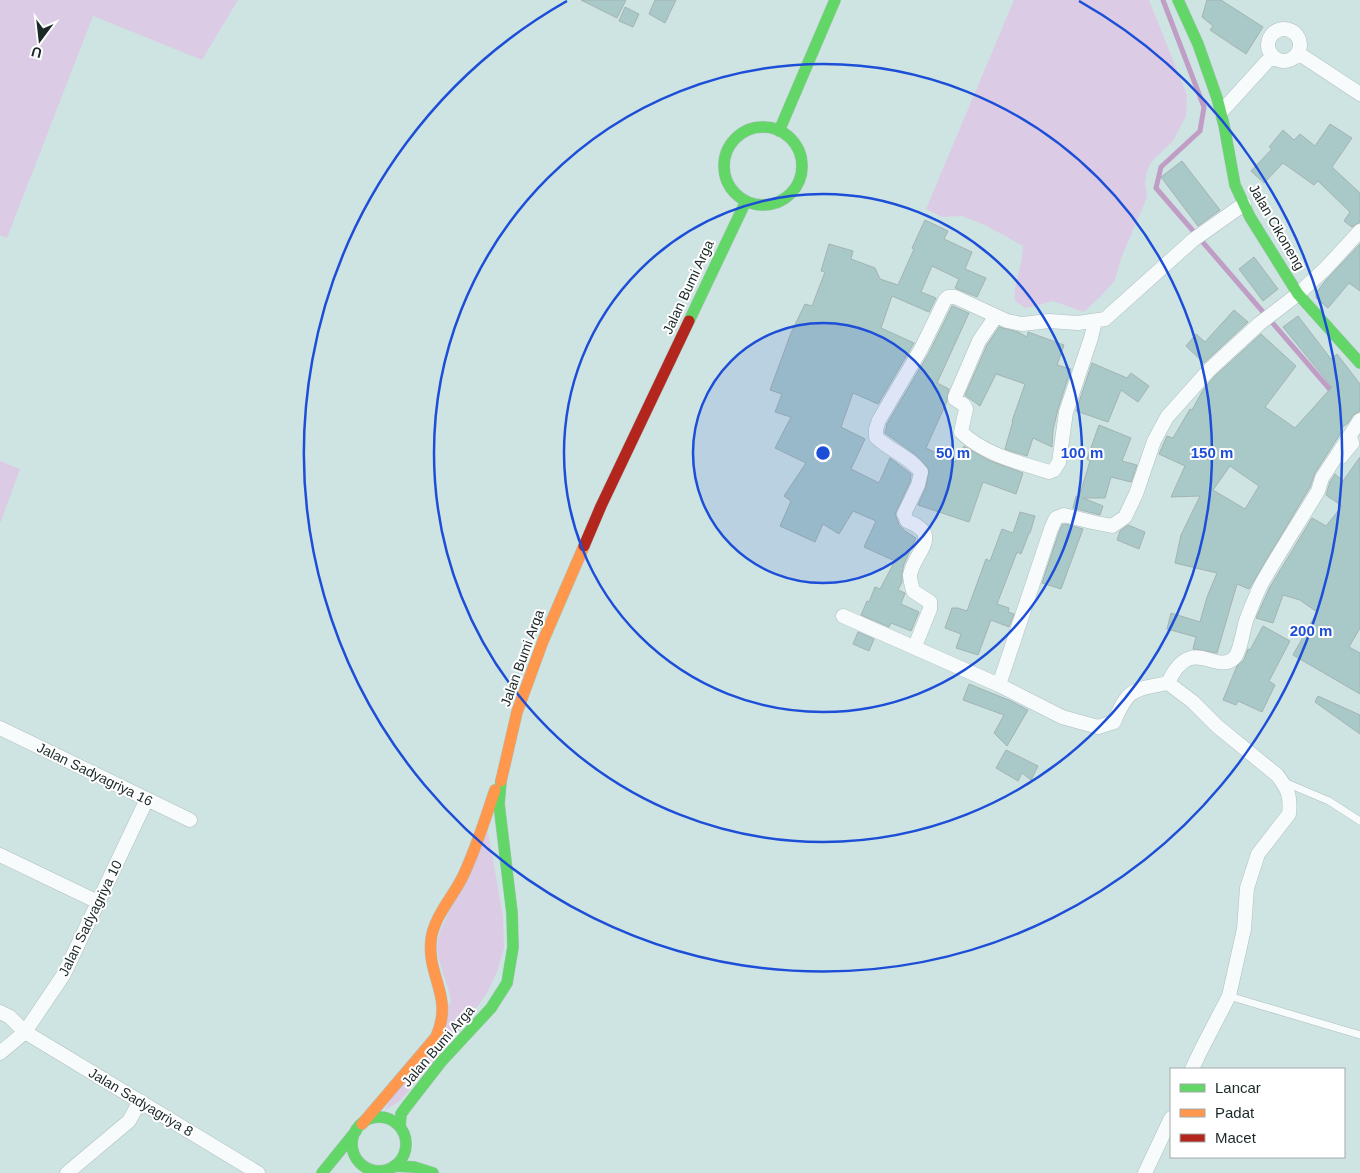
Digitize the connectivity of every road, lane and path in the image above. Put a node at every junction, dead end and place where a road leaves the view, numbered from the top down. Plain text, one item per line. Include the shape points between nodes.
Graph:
1 (835, 0) edge
2 (1178, 0) edge
3 (1298, 53) junction
4 (1272, 56) junction
5 (1360, 94) edge
6 (1221, 112) junction
7 (779, 131) junction
8 (746, 201) junction
9 (1244, 204) junction
10 (1360, 231) edge
11 (1298, 294) junction
12 (996, 316) junction
13 (1095, 321) junction
14 (1360, 363) edge
15 (1356, 426) edge
16 (1344, 460) dead end
17 (843, 616) dead end
18 (915, 646) junction
19 (1168, 683) junction
20 (999, 685) junction
21 (0, 728) edge
22 (501, 775) junction
23 (1282, 780) junction
24 (147, 799) junction
25 (190, 820) dead end
26 (1360, 821) edge
27 (0, 855) edge
28 (98, 902) junction
29 (1229, 996) junction
30 (0, 1012) edge
31 (25, 1032) junction
32 (1360, 1035) edge
33 (0, 1053) edge
34 (1192, 1068) edge
35 (140, 1101) junction
36 (1170, 1120) edge
37 (400, 1126) junction
38 (359, 1127) junction
39 (406, 1142) junction
40 (394, 1166) junction
41 (428, 1171) edge
42 (368, 1172) edge
43 (69, 1173) edge
44 (258, 1173) edge
45 (322, 1173) edge
46 (1145, 1173) edge

1 - 7 street
2 - 6 street, Jalan Cikoneng via 1198,44
3 - 4 street via 1286,61
3 - 4 street via 1299,39 1289,29 1282,28 1270,36 1267,43
3 - 5 street
4 - 6 street
6 - 9 street, Jalan Cikoneng via 1235,185
7 - 8 street via 759,127 746,131 728,148 724,173 729,185
7 - 8 street via 793,140 800,152 802,176 788,197 776,203 764,206
8 - 22 street, Jalan Bumi Arga via 601,506 550,624 517,712
9 - 11 street, Jalan Cikoneng
9 - 13 street via 1193,240 1105,319
10 - 11 street
11 - 14 street, Jalan Cikoneng
11 - 20 street via 1209,370 1167,417 1154,440 1125,517 1112,526 1064,514 1056,518
12 - 13 street via 1022,324
12 - 13 street via 979,341 955,396 966,409 961,432 988,451 1049,472 1059,462 1066,412
12 - 18 street via 948,297 876,429 876,437 884,445 915,464 921,472 904,514 907,521 919,526 925,536 910,575 913,591 930,602 930,609
15 - 16 lane via 1356,444
15 - 19 street via 1261,584 1236,656 1223,662 1191,657 1174,670
17 - 18 street
18 - 20 street
19 - 20 street via 1136,689 1122,702 1114,722 1098,727 1062,717
19 - 23 street
21 - 24 street, Jalan Sadyagriya 16
22 - 37 street, Jalan Bumi Arga via 499,804 512,913 513,948 507,983 491,1008 441,1062 406,1107 401,1114
22 - 38 street, Jalan Bumi Arga via 476,848 462,879 434,925 431,960 442,1000 441,1027
23 - 26 lane via 1329,801
23 - 29 street via 1288,790 1289,814 1258,854 1247,888 1244,929
24 - 25 street, Jalan Sadyagriya 16
24 - 28 street, Jalan Sadyagriya 10
27 - 28 street
28 - 31 street, Jalan Sadyagriya 10 via 64,974
29 - 32 lane
29 - 34 street
30 - 31 street, Jalan Sadyagriya 8
31 - 33 street, Jalan Sadyagriya 10
31 - 35 street, Jalan Sadyagriya 8
35 - 43 street via 128,1121
35 - 44 street, Jalan Sadyagriya 8
36 - 46 street
37 - 38 street via 377,1117
37 - 39 street
38 - 42 street via 353,1146 359,1162
38 - 45 street, Jalan Bumi Arga
39 - 40 street via 403,1158
39 - 41 street via 413,1159
40 - 41 street
40 - 42 street

